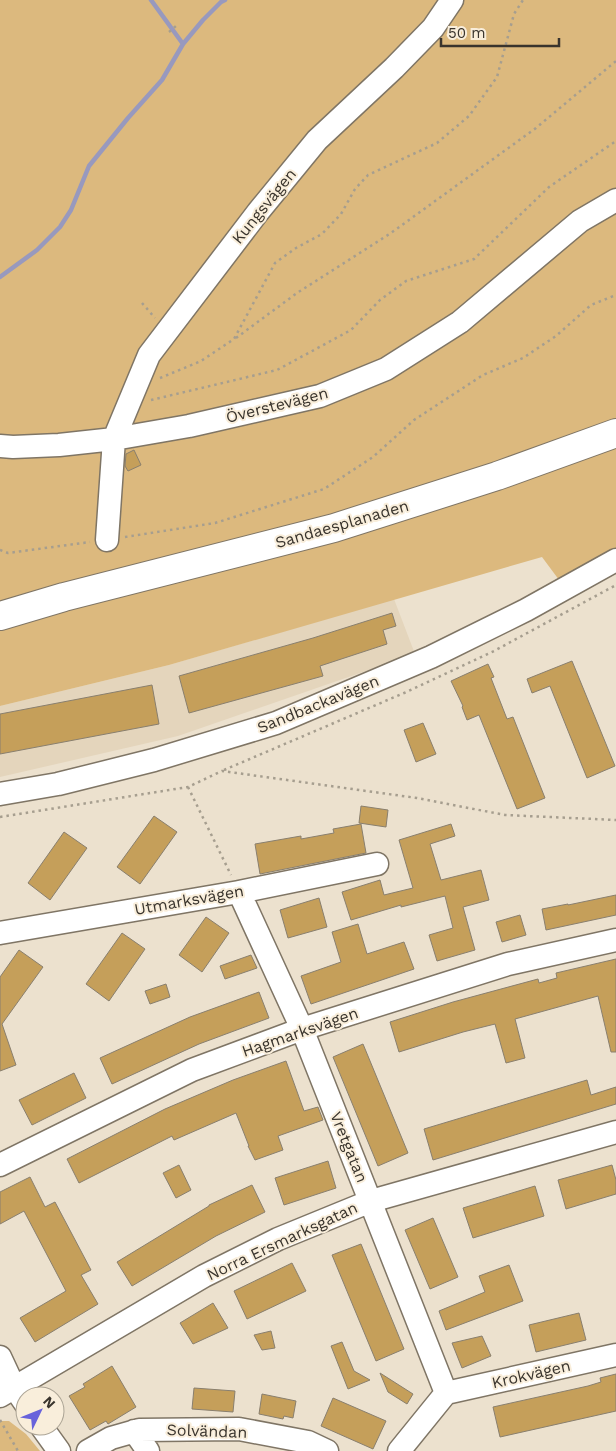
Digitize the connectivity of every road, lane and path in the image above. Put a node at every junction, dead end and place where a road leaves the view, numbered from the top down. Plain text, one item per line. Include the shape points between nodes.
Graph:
1 (452, 0) edge
2 (523, 0) edge
3 (176, 26) dead end
4 (169, 32) dead end
5 (616, 61) edge
6 (616, 141) edge
7 (616, 200) edge
8 (616, 295) edge
9 (234, 339) junction
10 (152, 381) dead end
11 (129, 406) junction
12 (616, 433) edge
13 (114, 439) junction
14 (0, 446) edge
15 (107, 540) junction
16 (0, 550) edge
17 (616, 560) edge
18 (64, 597) junction
19 (0, 604) edge
20 (0, 616) edge
21 (188, 787) junction
22 (0, 794) edge
23 (0, 817) edge
24 (616, 820) edge
25 (377, 864) dead end
26 (239, 892) junction
27 (0, 933) edge
28 (616, 940) edge
29 (302, 1029) junction
30 (616, 1132) edge
31 (0, 1165) edge
32 (371, 1201) junction
33 (616, 1355) edge
34 (0, 1357) edge
35 (446, 1393) junction
36 (13, 1395) edge
37 (0, 1420) edge
38 (134, 1431) junction
39 (48, 1436) edge
40 (18, 1451) edge
41 (59, 1451) edge
42 (88, 1451) edge
43 (148, 1451) edge
44 (327, 1451) edge
45 (399, 1451) edge

1 - 11 street, Kungsvägen via 433,28 407,55 317,140 258,212 149,355
2 - 9 path via 514,14 498,77 469,116 437,143 368,175 355,189 341,214 322,234 275,263
3 - 4 path
5 - 9 path via 520,140 391,233 297,293
6 - 11 path via 549,187 474,260 406,281 380,300 351,330 276,370
7 - 13 street, Överstevägen via 580,221 460,322 386,369 320,396 189,426
8 - 15 path via 591,305 556,336 523,358 483,375 414,420 372,457 324,489 215,523
9 - 10 path via 201,361
11 - 13 street, Kungsvägen
12 - 18 main road, Sandaesplanaden via 497,476 334,528
13 - 14 street, Överstevägen via 59,445
13 - 15 street
15 - 16 path via 8,553
17 - 22 street, Sandbackavägen via 431,657 276,723 154,760 58,784
18 - 19 main road, Sandaesplanaden
18 - 20 main road, Sandaesplanaden
21 - 23 path
21 - 24 path via 222,771 506,814
21 - 26 path
25 - 26 street, Utmarksvägen
26 - 27 street, Utmarksvägen
26 - 29 street, Vretgatan
28 - 29 street, Hagmarksvägen via 508,964
29 - 31 street, Hagmarksvägen via 192,1070
29 - 32 street, Vretgatan
30 - 32 street, Norra Ersmarksgatan
32 - 35 street, Vretgatan
32 - 36 street, Norra Ersmarksgatan via 278,1239 204,1276
33 - 35 street, Krokvägen
34 - 36 street
35 - 45 street
37 - 40 path
38 - 42 street, Solvändan via 111,1438
38 - 43 street
38 - 44 street, Solvändan via 239,1429 308,1442
39 - 41 street

